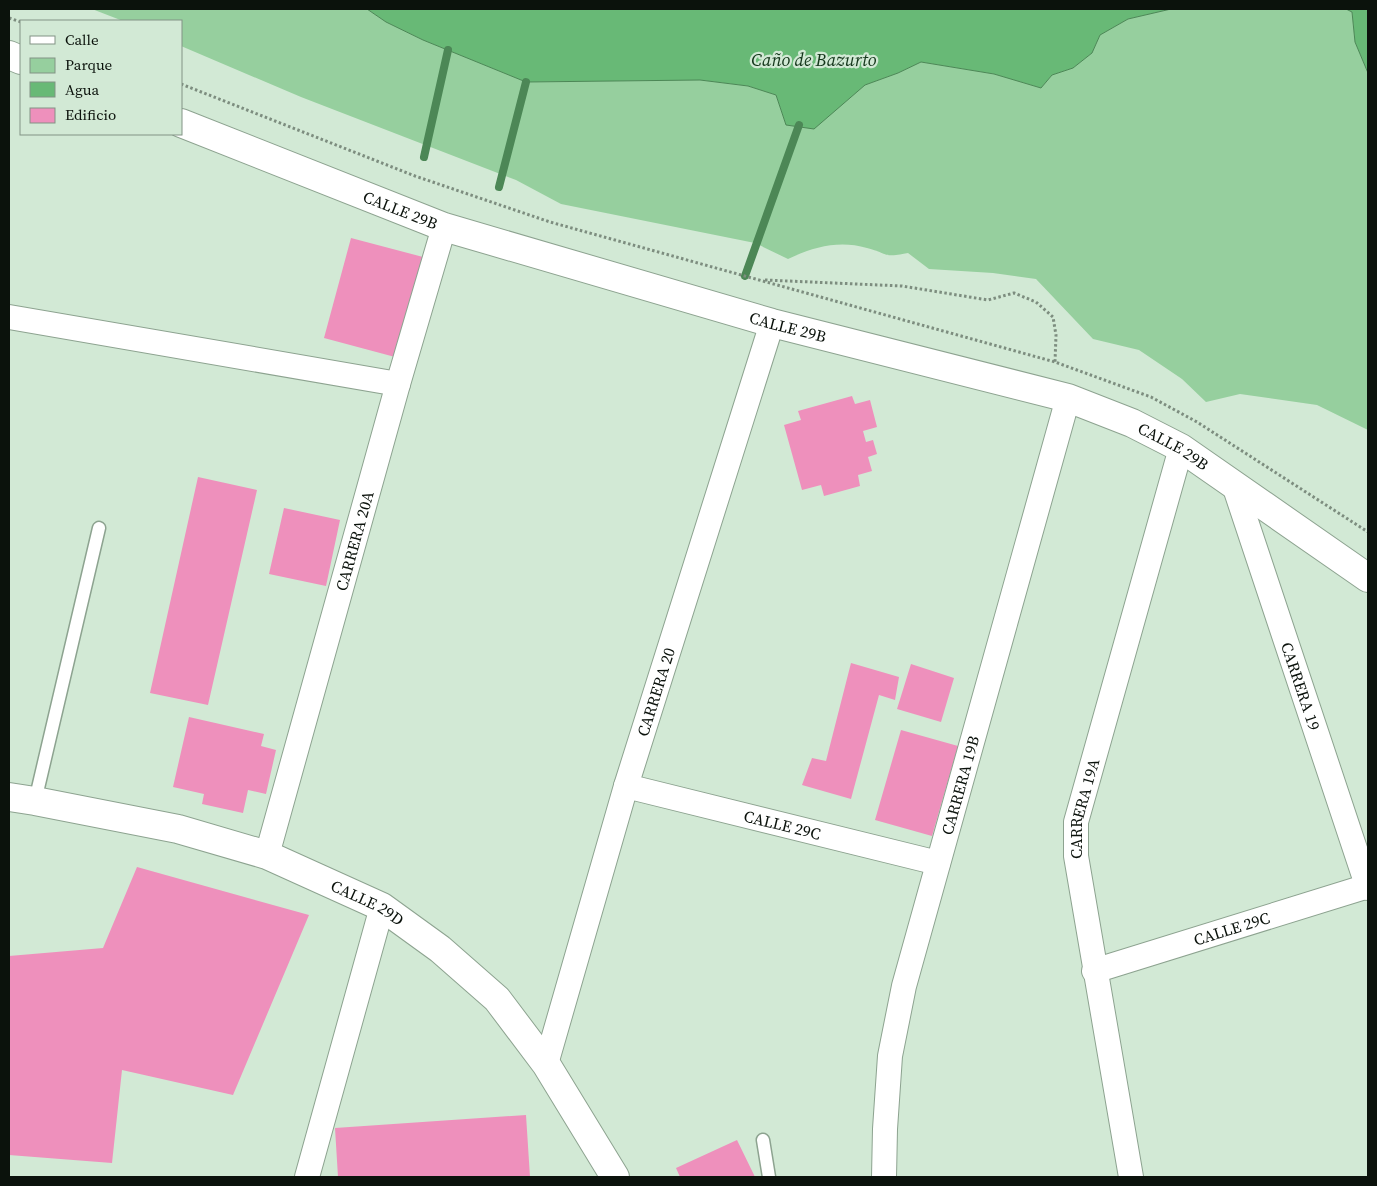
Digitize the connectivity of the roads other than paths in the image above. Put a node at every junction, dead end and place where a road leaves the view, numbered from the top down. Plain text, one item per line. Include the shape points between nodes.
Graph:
1 (182, 123) edge
2 (444, 227) junction
3 (9, 317) edge
4 (772, 322) junction
5 (398, 384) junction
6 (1068, 398) junction
7 (1180, 448) junction
8 (1234, 485) junction
9 (99, 528) dead end
10 (1368, 578) edge
11 (626, 786) junction
12 (22, 799) edge
13 (267, 855) junction
14 (938, 864) junction
15 (1368, 887) edge
16 (382, 907) junction
17 (1094, 972) junction
18 (546, 1064) junction
19 (763, 1140) dead end
20 (307, 1177) edge
21 (615, 1177) edge
22 (769, 1177) edge
23 (884, 1177) edge
24 (1131, 1177) edge

1 - 2 main road, CALLE 29B
2 - 4 main road, CALLE 29B
2 - 5 street, CARRERA 20A
3 - 5 street
4 - 6 main road, CALLE 29B
4 - 11 street, CARRERA 20
5 - 13 street, CARRERA 20A
6 - 7 main road, CALLE 29B via 1132,423
6 - 14 street, CARRERA 19B
7 - 8 main road, CALLE 29B
7 - 17 street, CARRERA 19A via 1076,822 1076,856
8 - 10 main road, CALLE 29B
8 - 15 street, CARRERA 19
9 - 12 lane
11 - 14 street, CALLE 29C
11 - 18 street, CARRERA 20
12 - 13 main road, CALLE 29D via 178,829
13 - 16 main road, CALLE 29D
14 - 23 street, CARRERA 19B via 904,986 890,1056
15 - 17 street, CALLE 29C
16 - 18 main road, CALLE 29D via 440,949 497,999
16 - 20 street
17 - 24 street, CARRERA 19A
18 - 21 main road, CALLE 29D
19 - 22 lane

